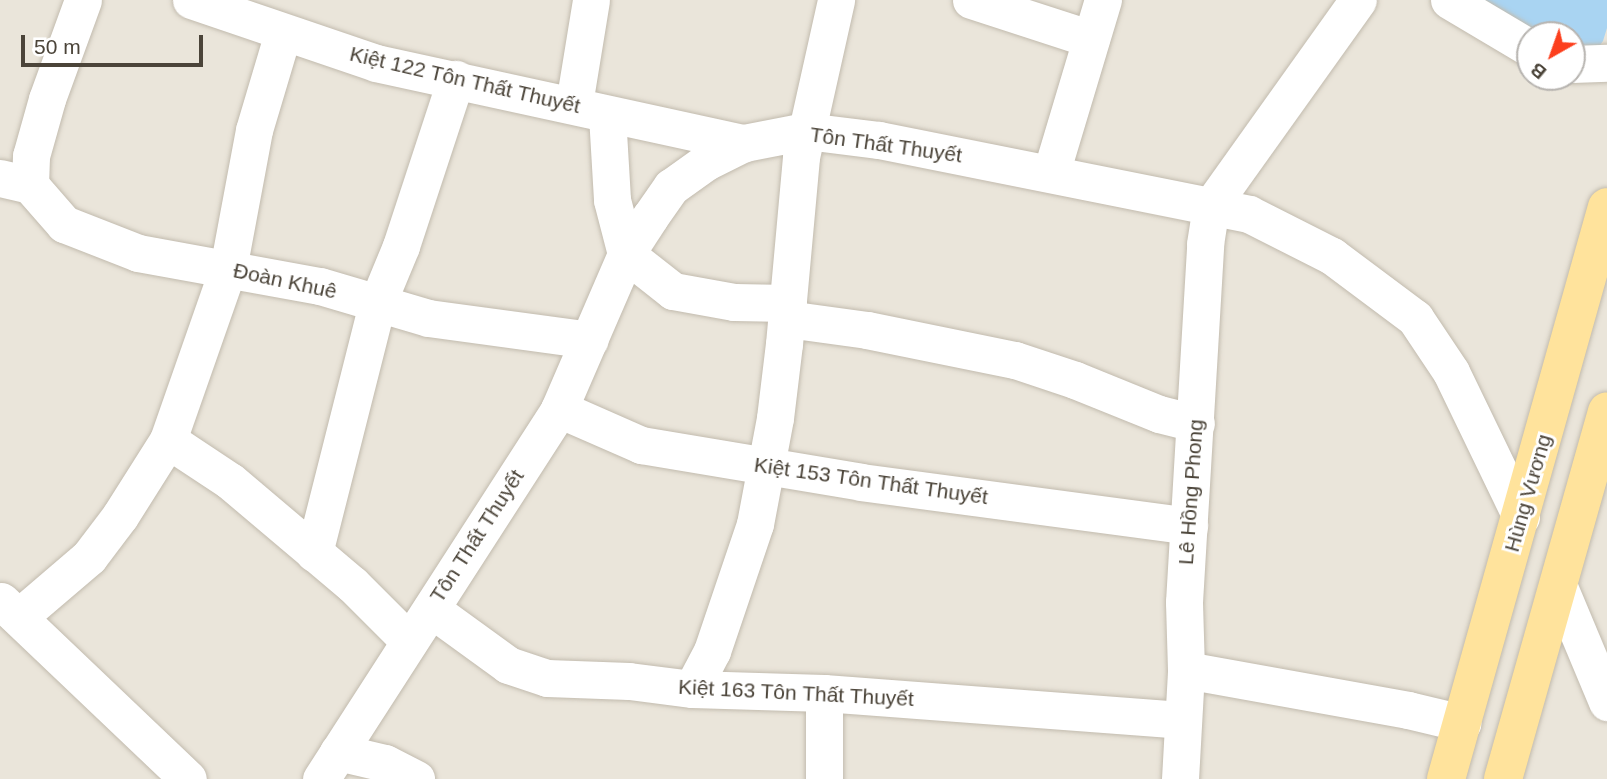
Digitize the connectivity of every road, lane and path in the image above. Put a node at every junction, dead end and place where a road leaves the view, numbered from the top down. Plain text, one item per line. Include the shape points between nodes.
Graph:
1 (83, 0) edge
2 (191, 0) edge
3 (591, 0) edge
4 (836, 0) edge
5 (971, 0) edge
6 (1103, 0) edge
7 (1357, 0) edge
8 (1449, 0) edge
9 (283, 33) junction
10 (1091, 39) junction
11 (1516, 40) edge
12 (1607, 63) edge
13 (1586, 64) edge
14 (456, 79) junction
15 (590, 110) junction
16 (806, 131) junction
17 (744, 143) junction
18 (1051, 173) junction
19 (15, 181) edge
20 (1211, 206) junction
21 (1607, 207) edge
22 (626, 254) junction
23 (228, 270) junction
24 (377, 304) junction
25 (788, 311) junction
26 (590, 340) junction
27 (559, 409) junction
28 (1607, 411) edge
29 (1196, 423) junction
30 (168, 440) junction
31 (766, 466) junction
32 (1521, 517) junction
33 (1189, 526) junction
34 (314, 553) junction
35 (1559, 587) junction
36 (10, 608) edge
37 (431, 609) junction
38 (409, 641) junction
39 (1186, 670) junction
40 (692, 689) junction
41 (824, 693) junction
42 (1607, 702) edge
43 (1181, 720) junction
44 (1462, 723) junction
45 (330, 766) edge
46 (188, 779) edge
47 (416, 779) edge
48 (824, 779) edge
49 (1180, 779) edge
50 (1446, 779) edge
51 (1503, 779) edge

1 - 19 street via 31,156
2 - 9 street, Kiệt 122 Tôn Thất Thuyết
3 - 15 street
4 - 16 street
5 - 10 street
6 - 10 street
7 - 20 street
8 - 11 street
9 - 14 street, Kiệt 122 Tôn Thất Thuyết via 376,63
9 - 23 street via 254,130
10 - 18 street
12 - 13 street
14 - 15 street, Kiệt 122 Tôn Thất Thuyết
14 - 24 street
15 - 17 street, Kiệt 122 Tôn Thất Thuyết
15 - 22 street
16 - 17 street, Tôn Thất Thuyết
16 - 18 street, Tôn Thất Thuyết
16 - 25 street
17 - 22 street, Tôn Thất Thuyết via 671,187
18 - 20 street, Tôn Thất Thuyết
19 - 23 street, Đoàn Khuê via 64,224 138,253
20 - 29 street, Lê Hồng Phong
20 - 32 street, Tôn Thất Thuyết via 1249,214 1332,256 1415,318 1451,372
21 - 32 main road, Hùng Vương
22 - 25 street via 673,291
22 - 26 street, Tôn Thất Thuyết
23 - 24 street, Đoàn Khuê via 320,286
23 - 30 street
24 - 26 street, Đoàn Khuê via 428,318
24 - 34 street
25 - 29 street via 1015,360 1159,414
25 - 31 street
26 - 27 street, Tôn Thất Thuyết
27 - 31 street, Kiệt 153 Tôn Thất Thuyết via 641,445
27 - 37 street, Tôn Thất Thuyết
28 - 35 main road
29 - 33 street, Lê Hồng Phong
30 - 34 street via 230,481
30 - 36 street via 89,557
31 - 33 street, Kiệt 153 Tôn Thất Thuyết
31 - 40 street via 741,574 712,651
32 - 35 main road
32 - 44 main road, Hùng Vương
33 - 39 street, Lê Hồng Phong
34 - 38 street
35 - 42 street
35 - 51 main road
36 - 46 street
37 - 38 street, Tôn Thất Thuyết
37 - 40 street, Kiệt 163 Tôn Thất Thuyết via 508,665 547,678
38 - 45 street, Tôn Thất Thuyết
39 - 43 street, Lê Hồng Phong
39 - 44 street
40 - 41 street, Kiệt 163 Tôn Thất Thuyết
41 - 43 street, Kiệt 163 Tôn Thất Thuyết
41 - 48 street
43 - 49 street, Lê Hồng Phong
44 - 50 main road, Hùng Vương
45 - 47 street via 385,763

